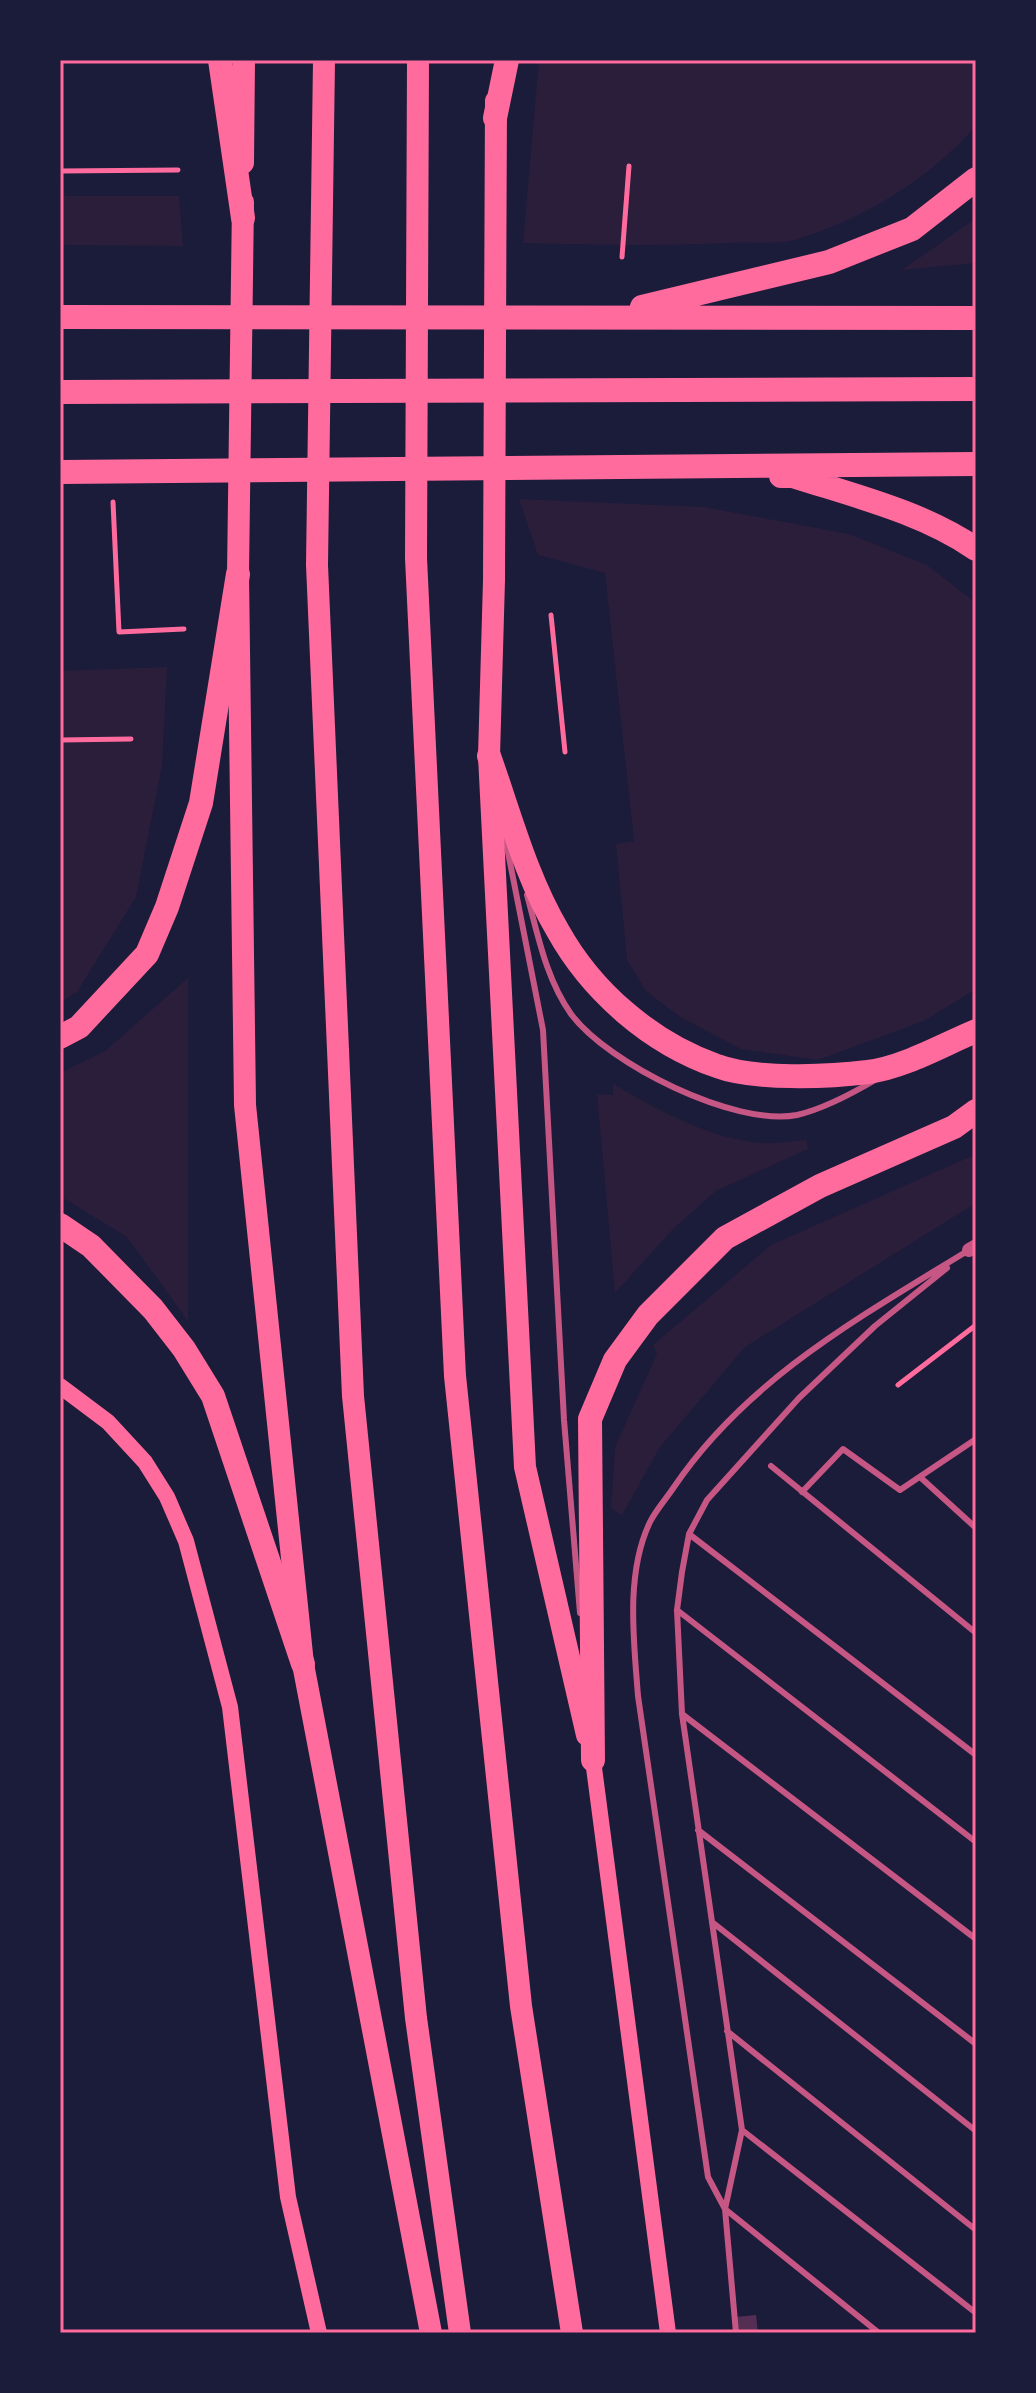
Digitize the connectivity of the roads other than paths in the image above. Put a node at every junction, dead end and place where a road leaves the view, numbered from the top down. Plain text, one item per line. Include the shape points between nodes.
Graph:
1 (220, 60) edge
2 (244, 60) edge
3 (324, 60) edge
4 (418, 60) edge
5 (498, 60) edge
6 (507, 60) edge
7 (495, 118) junction
8 (976, 179) edge
9 (243, 218) junction
10 (605, 316) junction
11 (60, 317) edge
12 (976, 318) edge
13 (976, 389) edge
14 (60, 392) edge
15 (976, 464) edge
16 (610, 466) junction
17 (60, 472) edge
18 (976, 549) edge
19 (238, 574) junction
20 (489, 756) junction
21 (976, 1031) edge
22 (60, 1037) edge
23 (908, 1060) junction
24 (976, 1111) edge
25 (60, 1225) edge
26 (972, 1248) edge
27 (60, 1386) edge
28 (976, 1439) edge
29 (771, 1466) dead end
30 (920, 1477) junction
31 (802, 1492) junction
32 (976, 1528) edge
33 (689, 1534) junction
34 (677, 1610) junction
35 (581, 1621) dead end
36 (976, 1633) edge
37 (582, 1636) dead end
38 (303, 1664) junction
39 (682, 1714) junction
40 (976, 1755) edge
41 (593, 1760) junction
42 (698, 1830) junction
43 (976, 1842) edge
44 (711, 1921) junction
45 (976, 1939) edge
46 (727, 2031) junction
47 (976, 2044) edge
48 (742, 2130) junction
49 (976, 2131) edge
50 (725, 2209) junction
51 (976, 2230) edge
52 (976, 2313) edge
53 (319, 2333) edge
54 (431, 2333) edge
55 (460, 2333) edge
56 (572, 2333) edge
57 (668, 2333) edge
58 (736, 2333) edge
59 (879, 2333) edge

1 - 9 highway
2 - 9 highway
3 - 55 highway via 317,565 353,1396 416,2018
4 - 56 highway via 416,558 455,1376 521,2006
5 - 7 highway
6 - 7 highway
7 - 20 highway
8 - 10 highway via 912,229 829,262
9 - 19 highway
10 - 11 highway
10 - 12 highway
13 - 14 highway
15 - 16 highway
16 - 17 highway
16 - 18 highway via 793,476 902,511
19 - 22 highway via 201,803 167,907 147,954 79,1027
19 - 38 highway via 245,1105
20 - 23 highway via 535,887 559,934 610,1001 636,1021 718,1067 775,1074 870,1072
20 - 23 lane via 547,969 572,1015 614,1053 660,1081 746,1115 797,1115 860,1089
20 - 35 lane via 543,1030 564,1420
20 - 41 highway via 525,1467
21 - 23 highway
24 - 41 highway via 954,1127 820,1186 725,1238 648,1315 615,1360 590,1419
25 - 38 highway via 91,1246 153,1309 213,1396
26 - 33 lane via 875,1326 799,1398 707,1500
26 - 50 lane via 836,1331 754,1395 696,1454 649,1523 633,1630 638,1696 708,2177
27 - 53 main road via 108,1422 145,1462 186,1541 230,1707 288,2197
28 - 30 lane
29 - 31 lane
30 - 31 lane via 900,1490 843,1449
30 - 32 lane
31 - 36 lane
33 - 34 lane
33 - 40 lane
34 - 39 lane
34 - 43 lane
37 - 41 lane
38 - 54 highway
39 - 42 lane
39 - 45 lane
41 - 57 main road
42 - 44 lane
42 - 47 lane
44 - 46 lane
44 - 49 lane
46 - 48 lane
46 - 51 lane
48 - 50 lane
48 - 52 lane
50 - 58 lane
50 - 59 lane

